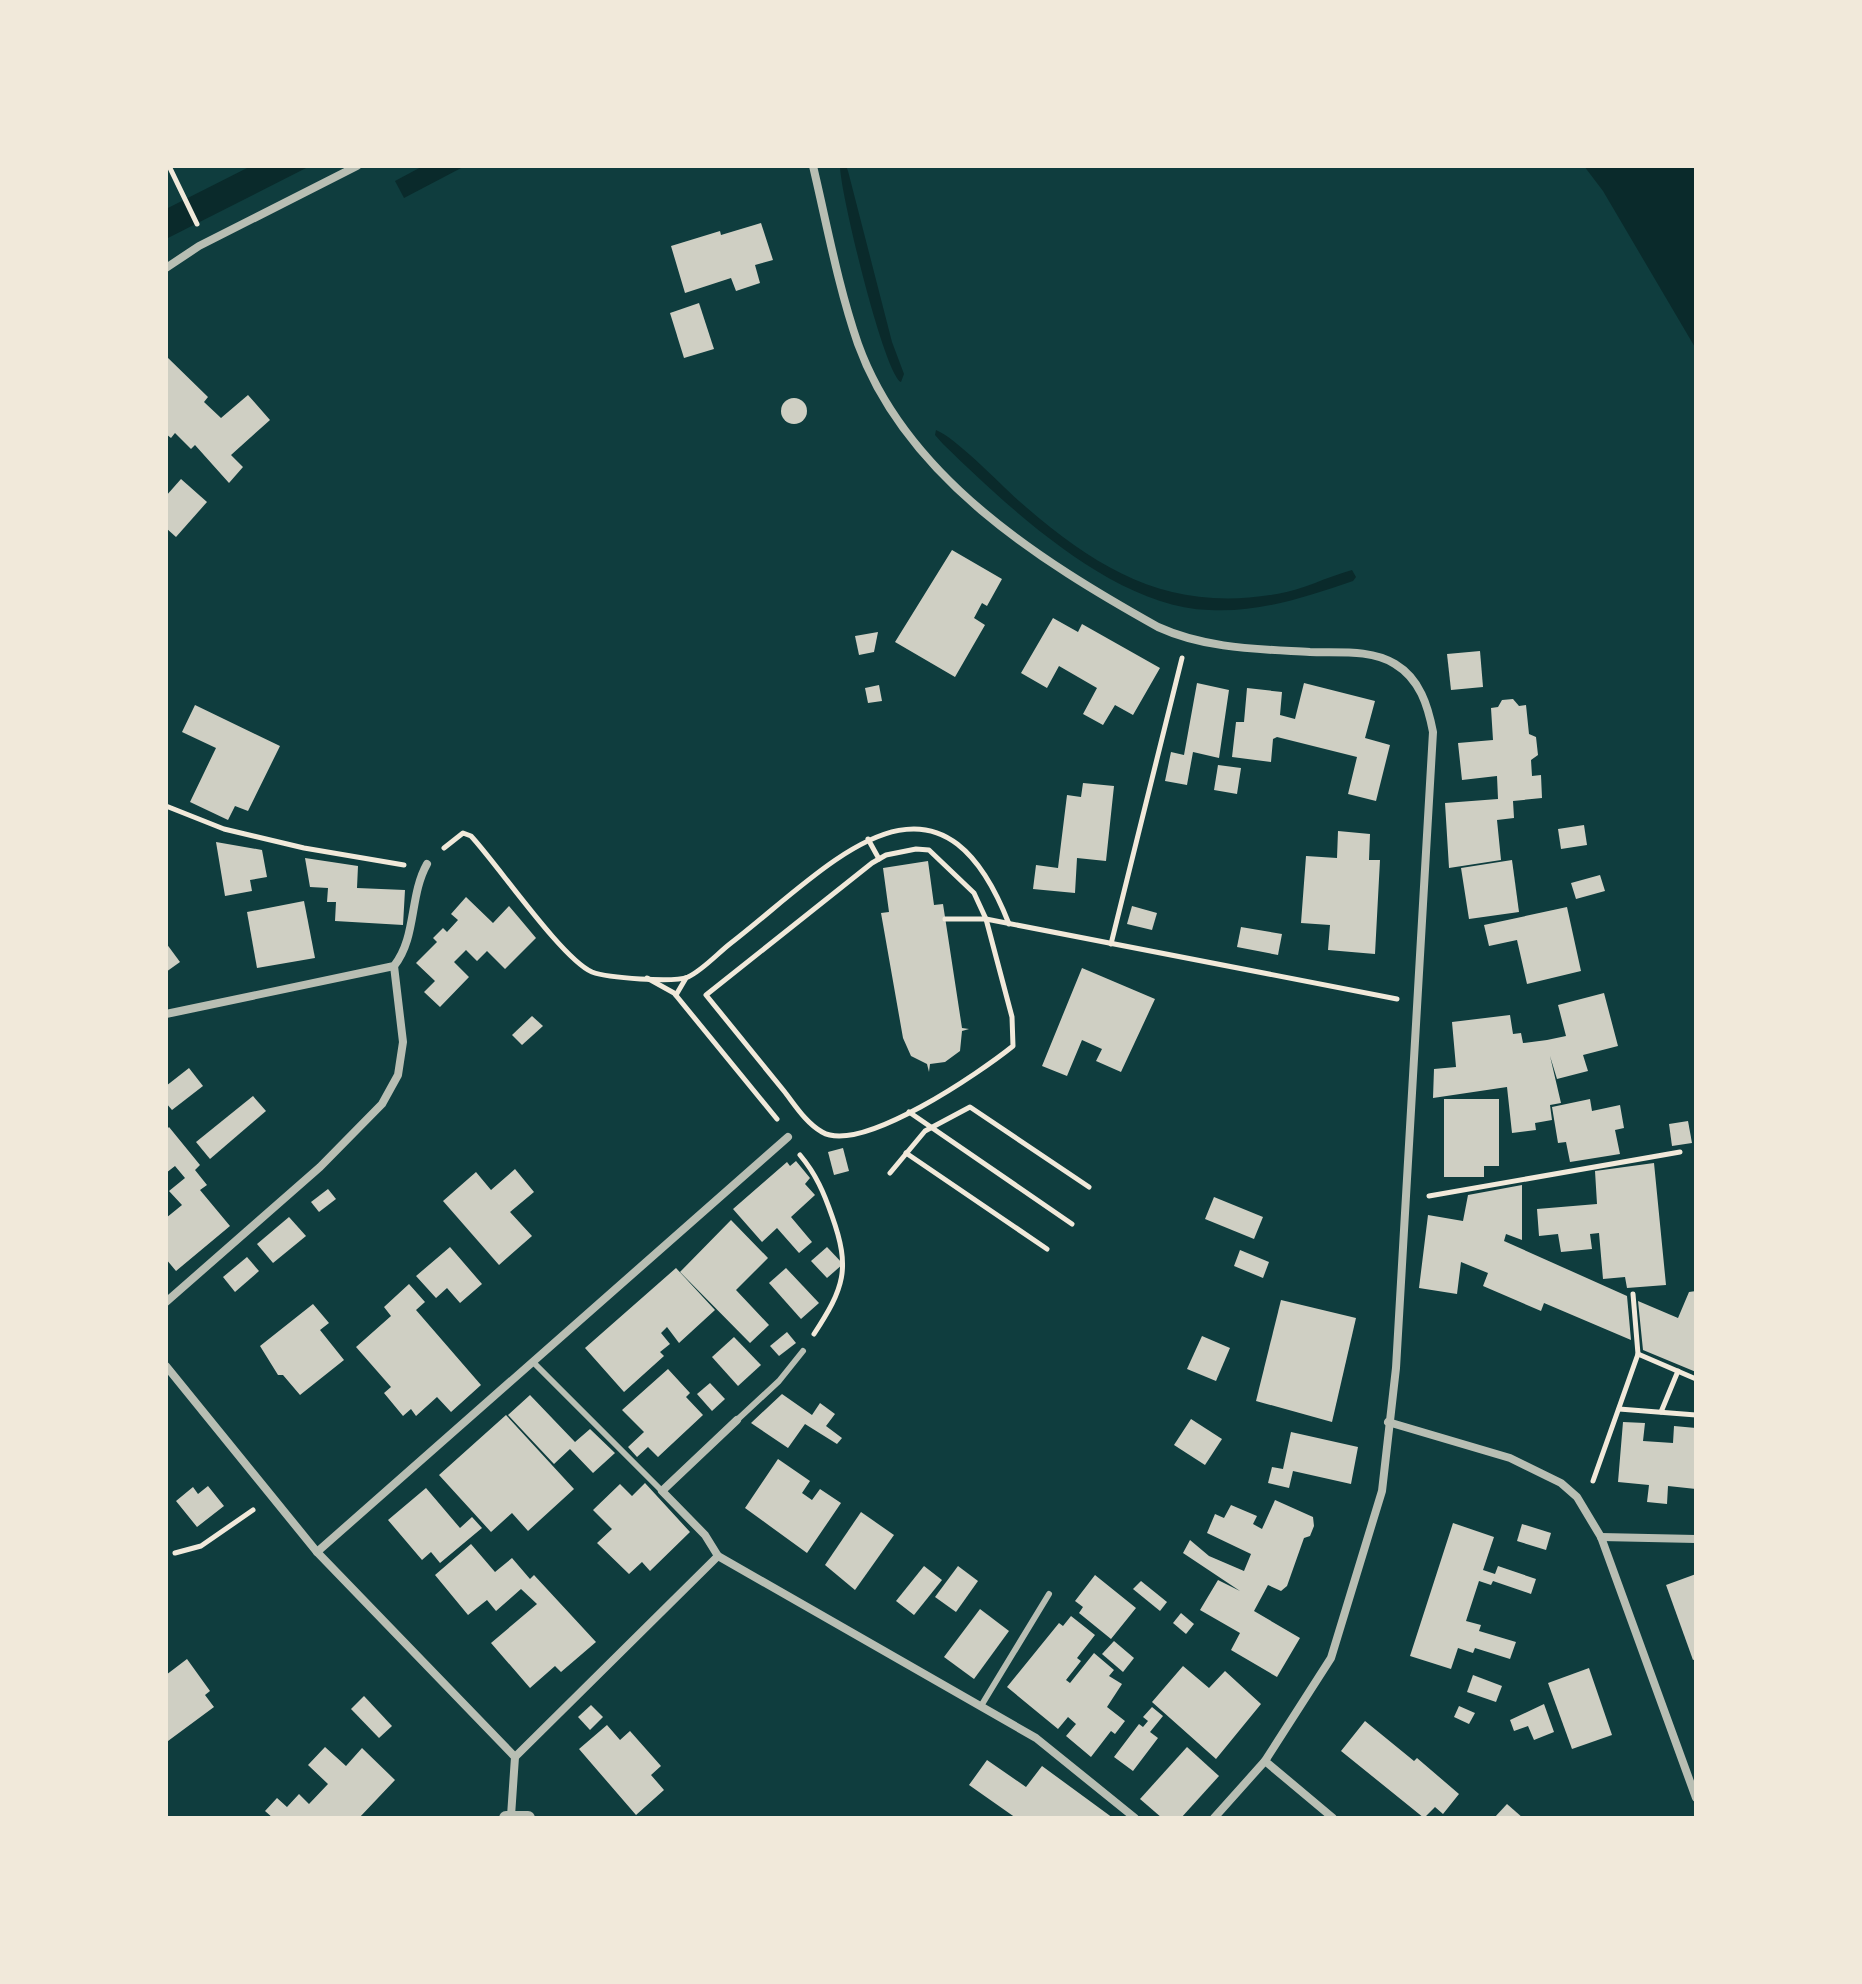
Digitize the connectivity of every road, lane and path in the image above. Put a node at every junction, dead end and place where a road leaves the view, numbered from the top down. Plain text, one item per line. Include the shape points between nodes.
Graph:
1 (169, 166) edge
2 (357, 166) edge
3 (813, 166) edge
4 (198, 227) dead end
5 (166, 268) edge
6 (1186, 638) junction
7 (166, 806) edge
8 (868, 838) junction
9 (879, 859) junction
10 (425, 866) junction
11 (945, 919) dead end
12 (986, 919) junction
13 (1009, 924) junction
14 (1111, 944) junction
15 (394, 966) junction
16 (687, 977) junction
17 (646, 978) junction
18 (676, 995) junction
19 (1419, 1003) junction
20 (166, 1014) edge
21 (909, 1111) junction
22 (931, 1128) junction
23 (788, 1137) junction
24 (1680, 1152) dead end
25 (906, 1153) junction
26 (890, 1173) dead end
27 (1089, 1187) dead end
28 (1406, 1197) junction
29 (1072, 1224) dead end
30 (1047, 1249) dead end
31 (1633, 1294) dead end
32 (166, 1302) edge
33 (803, 1351) joint
34 (1638, 1354) junction
35 (533, 1362) junction
36 (166, 1366) edge
37 (1678, 1371) junction
38 (1696, 1379) edge
39 (1619, 1409) junction
40 (1661, 1412) junction
41 (1696, 1415) edge
42 (737, 1420) joint
43 (1388, 1422) junction
44 (1593, 1480) dead end
45 (662, 1491) junction
46 (252, 1511) dead end
47 (1601, 1537) junction
48 (1696, 1539) edge
49 (317, 1552) junction
50 (175, 1553) dead end
51 (718, 1556) junction
52 (1049, 1594) dead end
53 (981, 1706) junction
54 (515, 1757) junction
55 (1265, 1761) junction
56 (1696, 1798) edge
57 (508, 1817) edge
58 (528, 1818) edge
59 (1135, 1818) edge
60 (1214, 1818) edge
61 (1333, 1818) edge

1 - 4 path
2 - 5 street
3 - 6 street via 859,346 894,416 930,461 1028,545 1122,606
6 - 14 path
6 - 19 street via 1252,649 1382,657 1398,665 1423,695 1433,732
7 - 10 path via 277,842
8 - 9 path
8 - 13 path via 915,827 944,836 986,877
8 - 16 path
9 - 12 path via 929,850 974,893
9 - 21 path via 706,995 820,1131 850,1135
10 - 15 street via 407,942
10 - 17 path via 467,833 564,948 590,971
11 - 12 path
12 - 13 path
12 - 21 path via 1012,1017 1013,1046 964,1082
13 - 14 path
14 - 19 path
15 - 20 street
15 - 32 street via 403,1042 398,1075 382,1104 320,1167
16 - 17 path
16 - 18 path
17 - 18 path
18 - 23 path
19 - 28 street
21 - 22 path
22 - 25 path
22 - 27 path via 970,1107
22 - 29 path
23 - 33 path via 819,1181 845,1257 839,1292
23 - 35 street
24 - 28 path
25 - 26 path
25 - 30 path
28 - 43 street
31 - 34 path
33 - 42 lane
34 - 37 path
34 - 39 path
35 - 45 lane
35 - 49 street
36 - 49 street
37 - 38 path
37 - 40 path
39 - 40 path
39 - 44 path
40 - 41 path
42 - 45 street
43 - 47 street via 1537,1469 1577,1497
43 - 55 street via 1382,1491 1331,1658
45 - 51 street
46 - 50 path via 201,1546
47 - 48 street
47 - 56 street
49 - 54 street
51 - 53 street
51 - 54 street
52 - 53 lane
53 - 59 street via 1036,1738
54 - 57 street
55 - 60 street
55 - 61 street
57 - 58 street

